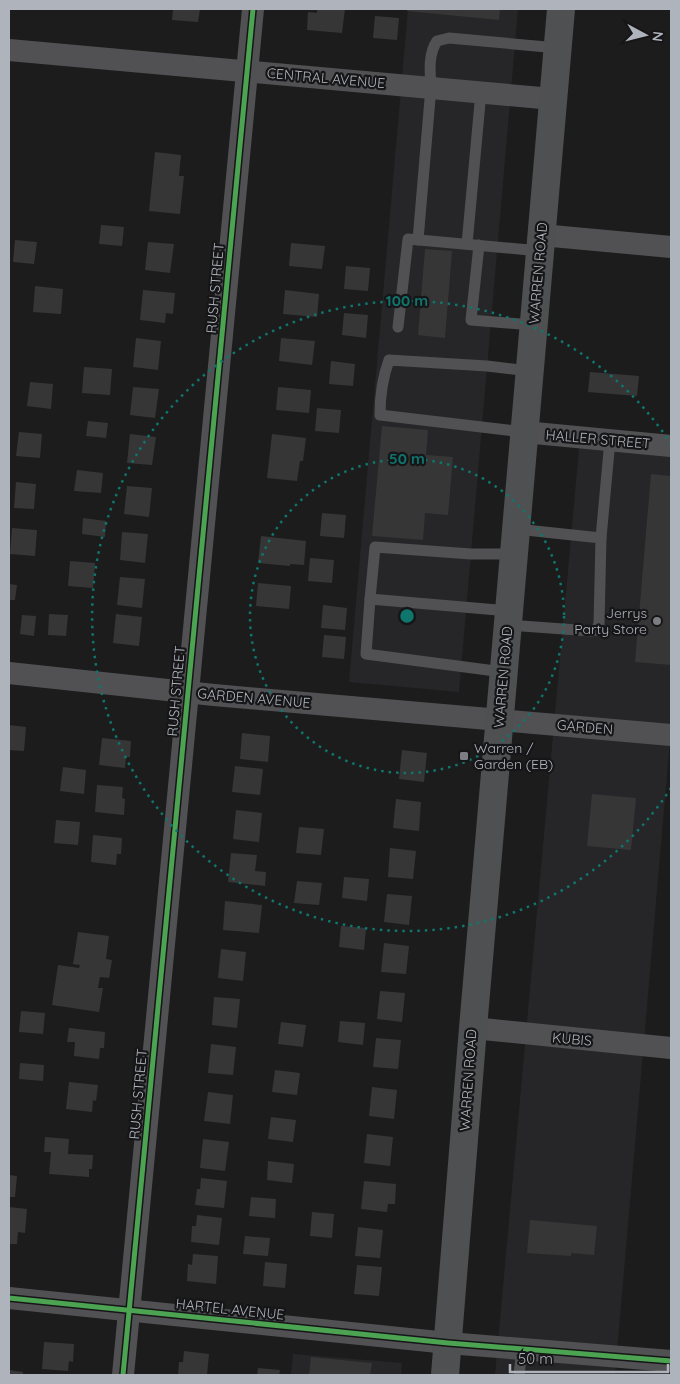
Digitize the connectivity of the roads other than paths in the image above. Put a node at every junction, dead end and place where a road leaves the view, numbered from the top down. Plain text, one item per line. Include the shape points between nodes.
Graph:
1 (253, 9) edge
2 (561, 9) edge
3 (558, 48) junction
4 (9, 50) edge
5 (247, 72) junction
6 (431, 87) junction
7 (481, 92) junction
8 (553, 99) junction
9 (418, 240) junction
10 (541, 243) junction
11 (467, 244) junction
12 (479, 245) junction
13 (671, 247) edge
14 (534, 326) junction
15 (398, 327) dead end
16 (530, 371) junction
17 (524, 432) junction
18 (610, 440) junction
19 (671, 446) edge
20 (601, 538) junction
21 (515, 542) junction
22 (370, 599) junction
23 (508, 618) junction
24 (503, 672) junction
25 (9, 673) edge
26 (188, 692) junction
27 (499, 720) junction
28 (671, 734) edge
29 (473, 1028) junction
30 (671, 1048) edge
31 (9, 1298) edge
32 (129, 1310) junction
33 (448, 1343) junction
34 (522, 1349) junction
35 (671, 1361) edge
36 (122, 1375) edge
37 (445, 1375) edge
38 (519, 1375) edge

1 - 5 street, RUSH STREET
2 - 3 main road, WARREN ROAD
3 - 6 lane via 444,38 437,41 433,50
3 - 8 main road, WARREN ROAD
4 - 5 street, CENTRAL AVENUE
5 - 6 street, CENTRAL AVENUE
5 - 26 street, RUSH STREET
6 - 7 street, CENTRAL AVENUE
6 - 9 lane
7 - 8 street, CENTRAL AVENUE
7 - 11 lane
8 - 10 main road, WARREN ROAD
9 - 11 lane
9 - 15 lane via 408,239
10 - 12 lane
10 - 13 street
10 - 14 main road, WARREN ROAD
11 - 12 lane
12 - 14 lane via 471,320
14 - 16 main road, WARREN ROAD
16 - 17 main road, WARREN ROAD
16 - 17 lane via 389,360 380,400 380,415
17 - 18 street, HALLER STREET
17 - 21 main road, WARREN ROAD
18 - 19 street, HALLER STREET
18 - 20 lane
20 - 21 lane
20 - 23 lane via 599,624 596,630
21 - 22 lane via 470,554 375,547
21 - 23 main road, WARREN ROAD
22 - 23 lane
22 - 24 lane via 366,654
23 - 24 main road, WARREN ROAD
24 - 27 main road, WARREN ROAD
25 - 26 street, GARDEN AVENUE
26 - 27 street, GARDEN AVENUE
26 - 32 street, RUSH STREET
27 - 28 street, GARDEN
27 - 29 main road, WARREN ROAD
29 - 30 street, KUBIS
29 - 33 main road, WARREN ROAD
31 - 32 street, HARTEL AVENUE
32 - 33 street, HARTEL AVENUE
32 - 36 street, RUSH STREET
33 - 34 street, HARTEL AVENUE
33 - 37 main road, WARREN ROAD
34 - 35 street, HARTEL AVENUE
34 - 38 lane

